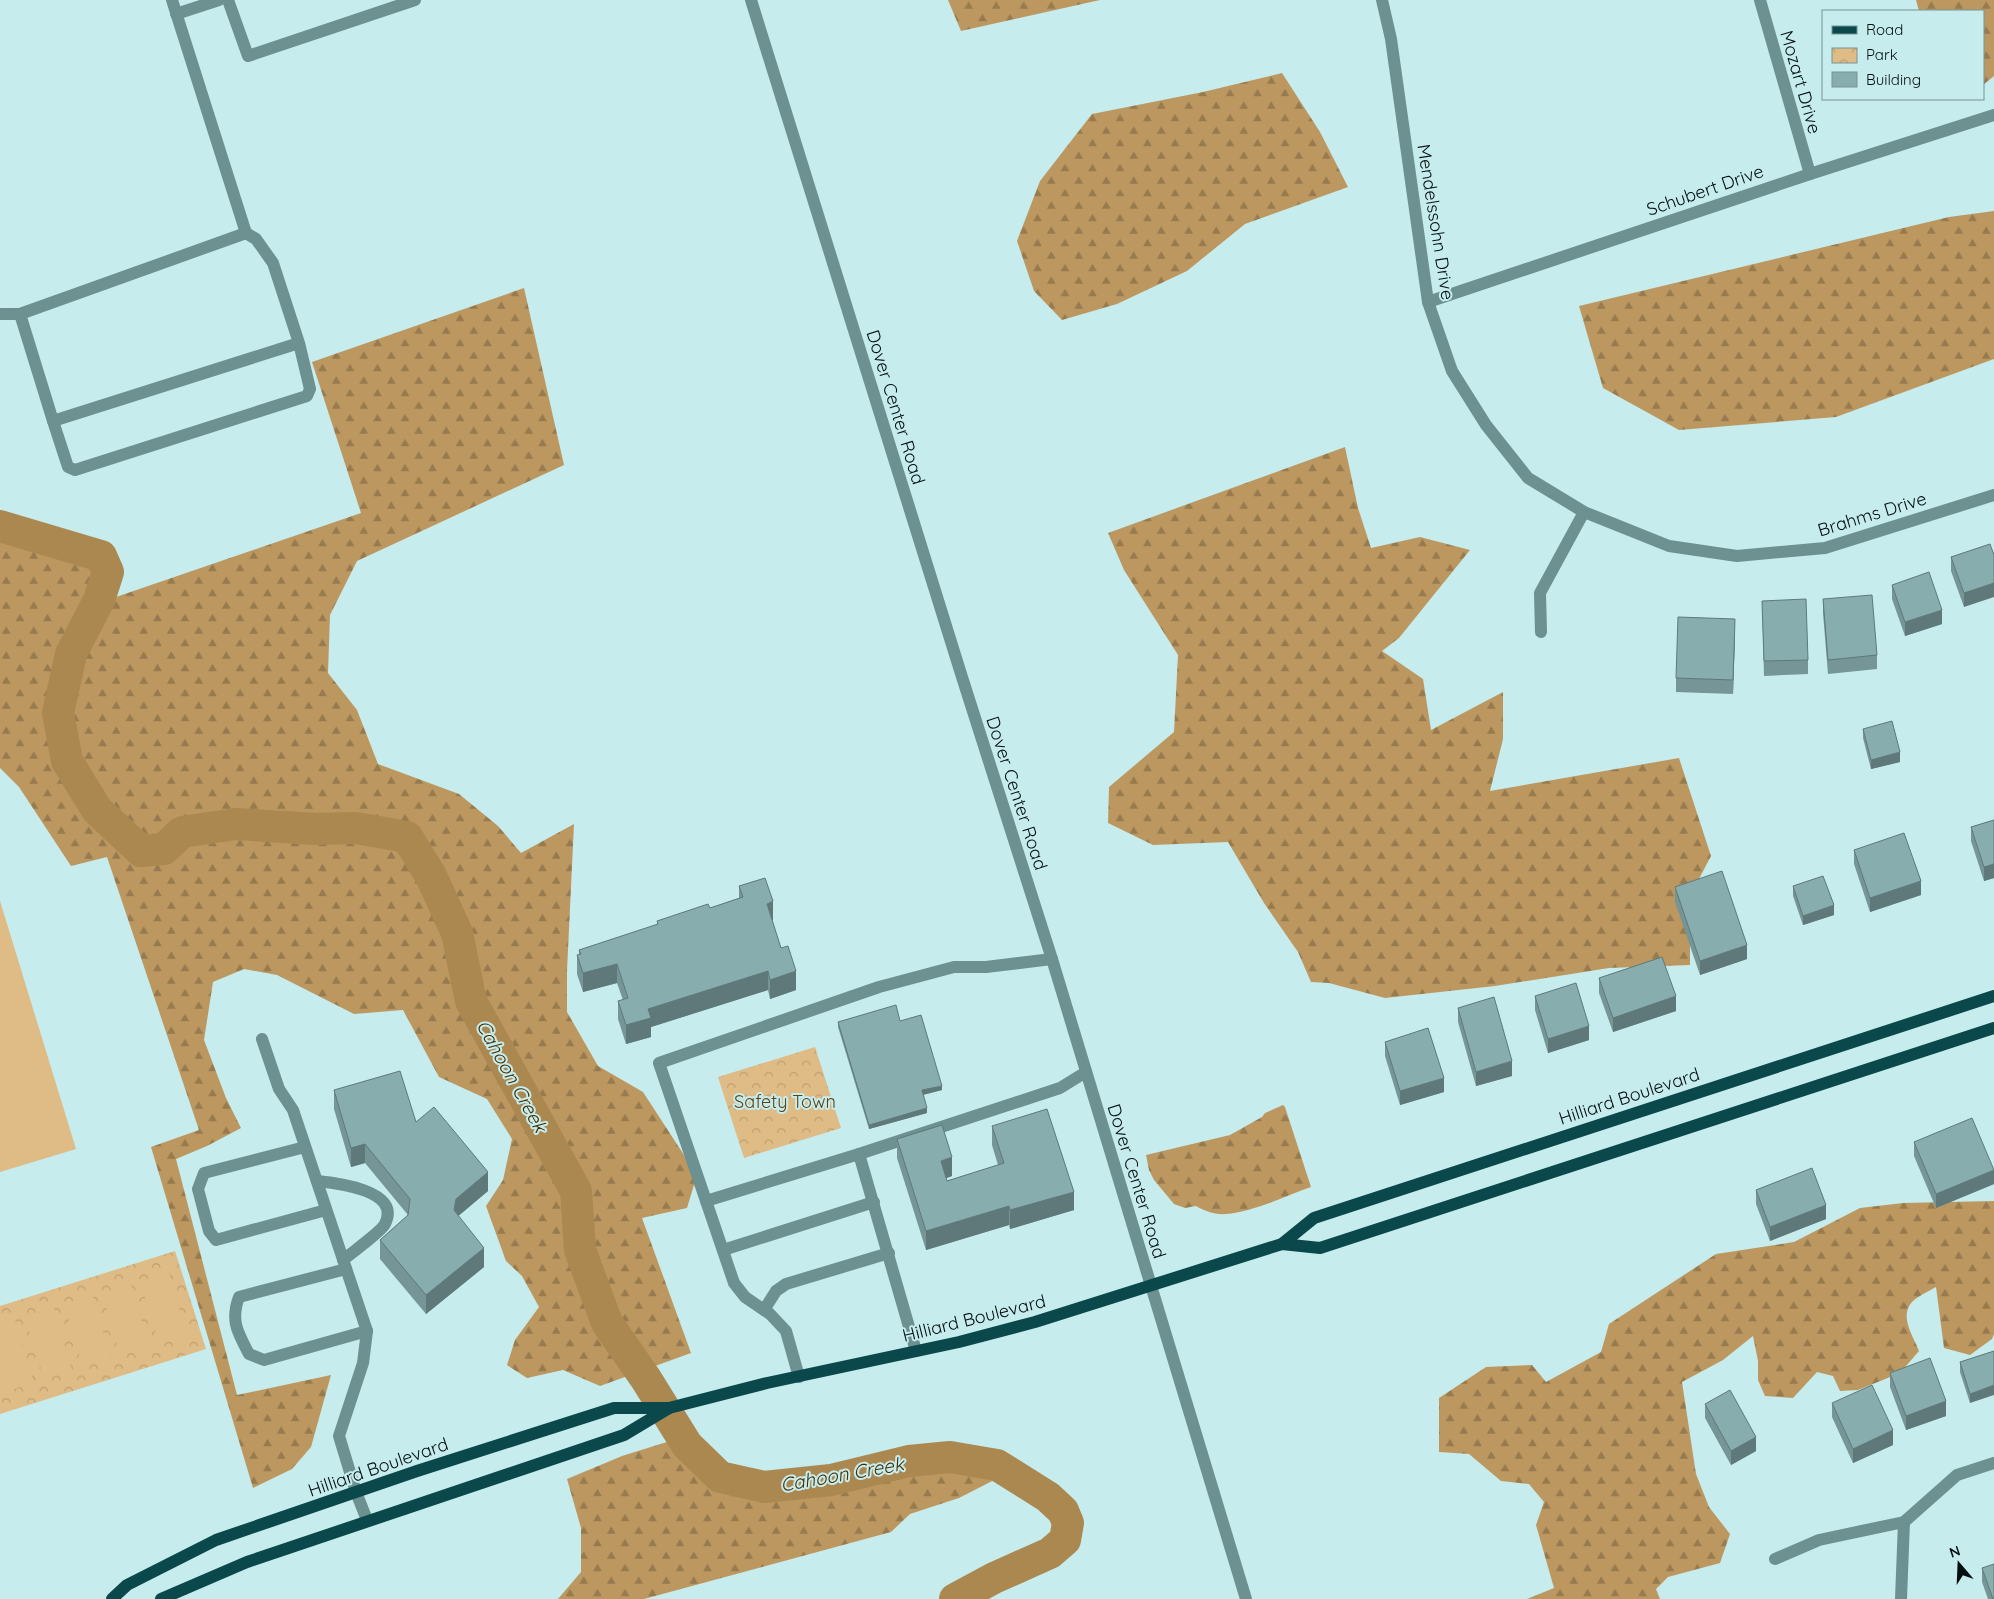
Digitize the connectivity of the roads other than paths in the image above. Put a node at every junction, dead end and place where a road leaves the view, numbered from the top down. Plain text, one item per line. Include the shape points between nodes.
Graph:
1 (172, 0) edge
2 (219, 0) edge
3 (228, 0) edge
4 (415, 0) edge
5 (751, 0) edge
6 (1382, 0) edge
7 (1760, 0) edge
8 (176, 14) junction
9 (1994, 115) edge
10 (1810, 174) junction
11 (246, 233) junction
12 (1428, 302) junction
13 (0, 314) edge
14 (20, 314) junction
15 (299, 343) junction
16 (54, 421) junction
17 (1994, 495) edge
18 (1584, 512) junction
19 (1541, 632) dead end
20 (1052, 959) junction
21 (1994, 996) edge
22 (1994, 1028) edge
23 (262, 1039) dead end
24 (1086, 1072) junction
25 (305, 1147) junction
26 (859, 1154) junction
27 (317, 1181) junction
28 (706, 1201) junction
29 (874, 1202) junction
30 (326, 1210) junction
31 (1282, 1244) junction
32 (723, 1250) junction
33 (889, 1254) junction
34 (345, 1265) junction
35 (1150, 1286) junction
36 (764, 1310) junction
37 (367, 1331) junction
38 (916, 1351) junction
39 (799, 1377) junction
40 (669, 1408) junction
41 (1994, 1462) edge
42 (356, 1492) junction
43 (367, 1520) junction
44 (1904, 1522) junction
45 (1775, 1559) dead end
46 (112, 1599) edge
47 (161, 1599) edge
48 (1246, 1599) edge
49 (1900, 1599) edge

1 - 8 street
2 - 8 street
3 - 4 street via 248,56
5 - 20 street, Dover Center Road
6 - 12 street, Mendelssohn Drive via 1391,39
7 - 10 street, Mozart Drive
8 - 11 street
9 - 10 street, Schubert Drive
10 - 12 street, Schubert Drive
11 - 14 street
11 - 15 street via 256,239 273,263
12 - 18 street, Mendelssohn Drive via 1452,371 1486,425 1528,478
13 - 14 street
14 - 16 street
15 - 16 street
15 - 16 street via 310,390 308,396 75,470 68,467
17 - 18 street, Brahms Drive via 1825,548 1737,556 1669,546
18 - 19 street via 1540,593
20 - 24 street, Dover Center Road
20 - 28 street via 986,967 954,967 911,978 659,1063
21 - 31 main road, Hilliard Boulevard via 1314,1218
22 - 31 main road, Hilliard Boulevard via 1320,1248
23 - 25 street via 279,1089 293,1110
24 - 26 street via 1060,1088
24 - 35 street, Dover Center Road
25 - 27 street
25 - 30 street via 204,1174 198,1189 209,1231 216,1240
26 - 28 street
26 - 29 street
27 - 30 street
27 - 34 street via 350,1185 373,1194 383,1202 388,1214 384,1226
28 - 32 street
29 - 32 street
29 - 33 street
30 - 34 street
31 - 35 main road, Hilliard Boulevard
32 - 36 street via 734,1283 745,1297
33 - 36 street via 786,1284 776,1290
33 - 38 street
34 - 37 street
34 - 37 street via 239,1297 234,1311 236,1329 248,1354 264,1360
35 - 38 main road, Hilliard Boulevard via 1035,1322
35 - 48 street, Dover Center Road
36 - 39 street via 786,1331
37 - 42 street via 363,1362 339,1436
38 - 39 main road, Hilliard Boulevard
39 - 40 main road, Hilliard Boulevard
40 - 42 main road, Hilliard Boulevard via 614,1408
40 - 43 main road, Hilliard Boulevard via 624,1435
41 - 44 street via 1957,1475
42 - 43 street
42 - 46 main road, Hilliard Boulevard via 216,1540 127,1585
43 - 47 main road, Hilliard Boulevard via 247,1562
44 - 45 street via 1819,1540
44 - 49 street

